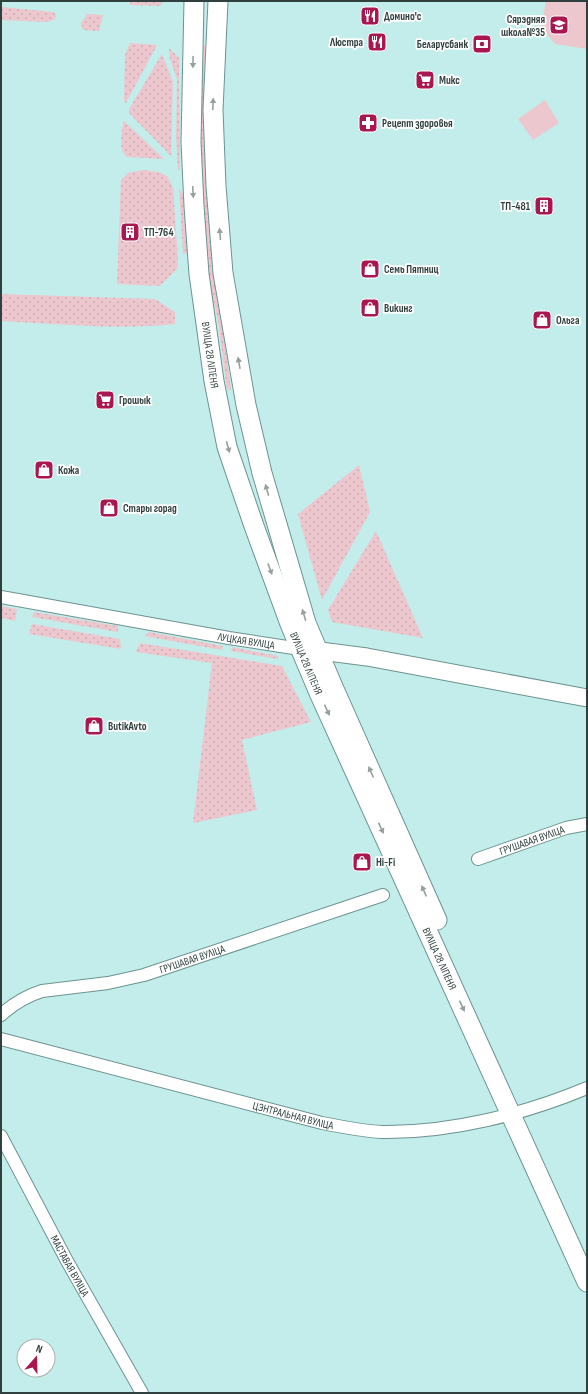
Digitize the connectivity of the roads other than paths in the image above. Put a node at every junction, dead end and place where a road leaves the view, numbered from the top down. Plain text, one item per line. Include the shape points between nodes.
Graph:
1 (194, 1) edge
2 (218, 1) edge
3 (246, 405) junction
4 (219, 408) junction
5 (1, 597) edge
6 (309, 650) junction
7 (587, 698) edge
8 (587, 824) edge
9 (478, 859) dead end
10 (383, 895) dead end
11 (1, 1015) edge
12 (1, 1039) edge
13 (587, 1088) edge
14 (517, 1112) junction
15 (1, 1136) edge
16 (587, 1253) edge
17 (587, 1282) edge
18 (142, 1393) edge

1 -> 4 main road, ВУЛІЦА 28 ЛІПЕНЯ via 191,142 194,206 199,274
3 -> 2 main road, ВУЛІЦА 28 ЛІПЕНЯ via 223,273 216,186 213,110
3 - 4 main road
6 -> 3 main road, ВУЛІЦА 28 ЛІПЕНЯ via 306,623 274,517
4 -> 6 main road, ВУЛІЦА 28 ЛІПЕНЯ via 227,447 254,526
5 - 6 street, ЛУЦКАЯ ВУЛІЦА
6 - 7 main road, ЛУЦКАЯ ВУЛІЦА
6 - 14 main road, ВУЛІЦА 28 ЛІПЕНЯ via 320,695
8 - 9 street, ГРУШАВАЯ ВУЛІЦА via 566,828
10 - 11 street, ГРУШАВАЯ ВУЛІЦА via 144,975 30,994
12 - 14 street, ЦЭНТРАЛЬНАЯ ВУЛІЦА via 322,1123 363,1130 425,1130
13 - 14 street, ЦЭНТРАЛЬНАЯ ВУЛІЦА
14 - 16 main road, ВУЛІЦА 28 ЛІПЕНЯ
14 - 17 main road, ВУЛІЦА 28 ЛІПЕНЯ
15 - 18 street, МАСТАВАЯ ВУЛІЦА via 67,1261

